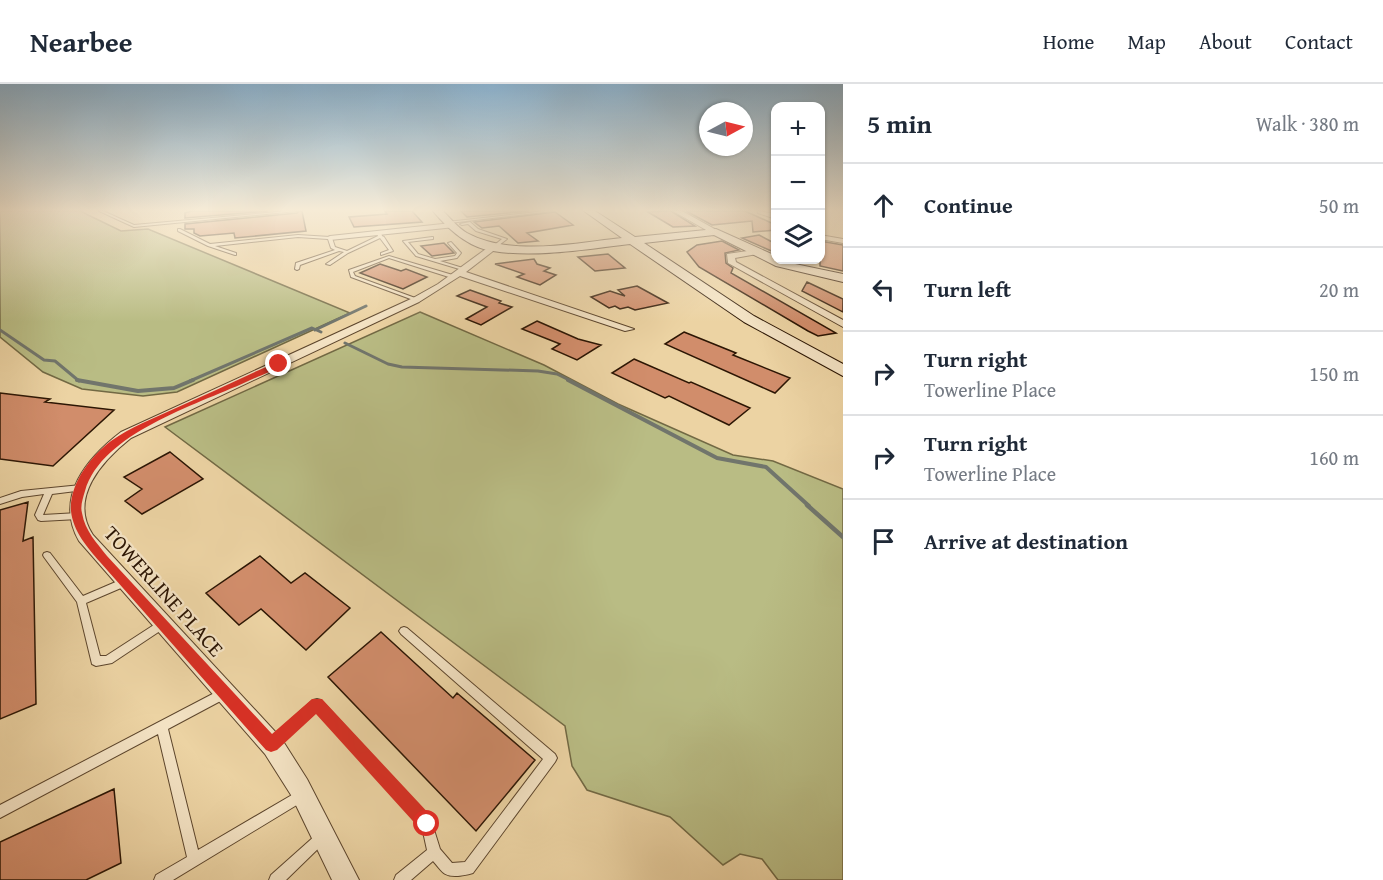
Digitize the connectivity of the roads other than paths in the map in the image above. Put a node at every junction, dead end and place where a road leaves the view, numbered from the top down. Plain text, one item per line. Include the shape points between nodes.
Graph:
1 (217, 248) edge
2 (334, 248) edge
3 (355, 248) edge
4 (389, 248) edge
5 (411, 248) edge
6 (455, 248) edge
7 (493, 248) edge
8 (496, 248) edge
9 (547, 248) edge
10 (645, 248) edge
11 (747, 248) edge
12 (339, 249) junction
13 (348, 252) junction
14 (754, 252) junction
15 (235, 255) dead end
16 (380, 255) dead end
17 (433, 260) junction
18 (328, 264) dead end
19 (297, 269) dead end
20 (459, 273) junction
21 (843, 278) edge
22 (416, 300) junction
23 (843, 324) edge
24 (630, 329) dead end
25 (843, 370) edge
26 (81, 488) junction
27 (49, 491) junction
28 (0, 501) edge
29 (78, 516) junction
30 (47, 555) dead end
31 (125, 582) junction
32 (81, 601) junction
33 (163, 624) junction
34 (404, 631) dead end
35 (225, 693) junction
36 (162, 726) junction
37 (271, 744) junction
38 (303, 795) junction
39 (0, 812) edge
40 (324, 835) junction
41 (434, 852) junction
42 (194, 860) junction
43 (161, 880) edge
44 (276, 880) edge
45 (346, 880) edge
46 (401, 880) edge

1 - 15 lane
2 - 12 lane
3 - 13 lane
4 - 16 lane via 391,251
5 - 17 lane via 417,255
6 - 17 lane via 459,253 456,257
7 - 20 street, TOWERLINE PLACE
8 - 9 street
10 - 25 street via 749,319
11 - 14 street
12 - 13 lane
12 - 19 lane via 298,264
13 - 18 lane
14 - 21 street via 801,269
14 - 23 street via 730,256 732,263
17 - 20 lane
20 - 22 street, TOWERLINE PLACE
20 - 22 lane via 389,257 351,271 353,277
20 - 24 street
22 - 26 street, TOWERLINE PLACE via 126,435 94,463
26 - 27 lane
26 - 29 street, TOWERLINE PLACE via 76,502
27 - 28 lane
27 - 29 lane via 41,518
29 - 31 street, TOWERLINE PLACE via 84,534
30 - 32 lane
31 - 32 lane
31 - 33 street, TOWERLINE PLACE
32 - 33 lane via 96,661 108,660
33 - 35 street, TOWERLINE PLACE
34 - 41 lane via 551,758 468,868 449,870
35 - 36 lane
35 - 37 street, TOWERLINE PLACE
36 - 39 lane
36 - 42 lane
37 - 38 street, TOWERLINE PLACE
37 - 41 lane via 317,704 427,824
38 - 40 street, TOWERLINE PLACE
38 - 42 lane
40 - 44 lane
40 - 45 street, TOWERLINE PLACE
41 - 46 lane
42 - 43 lane

